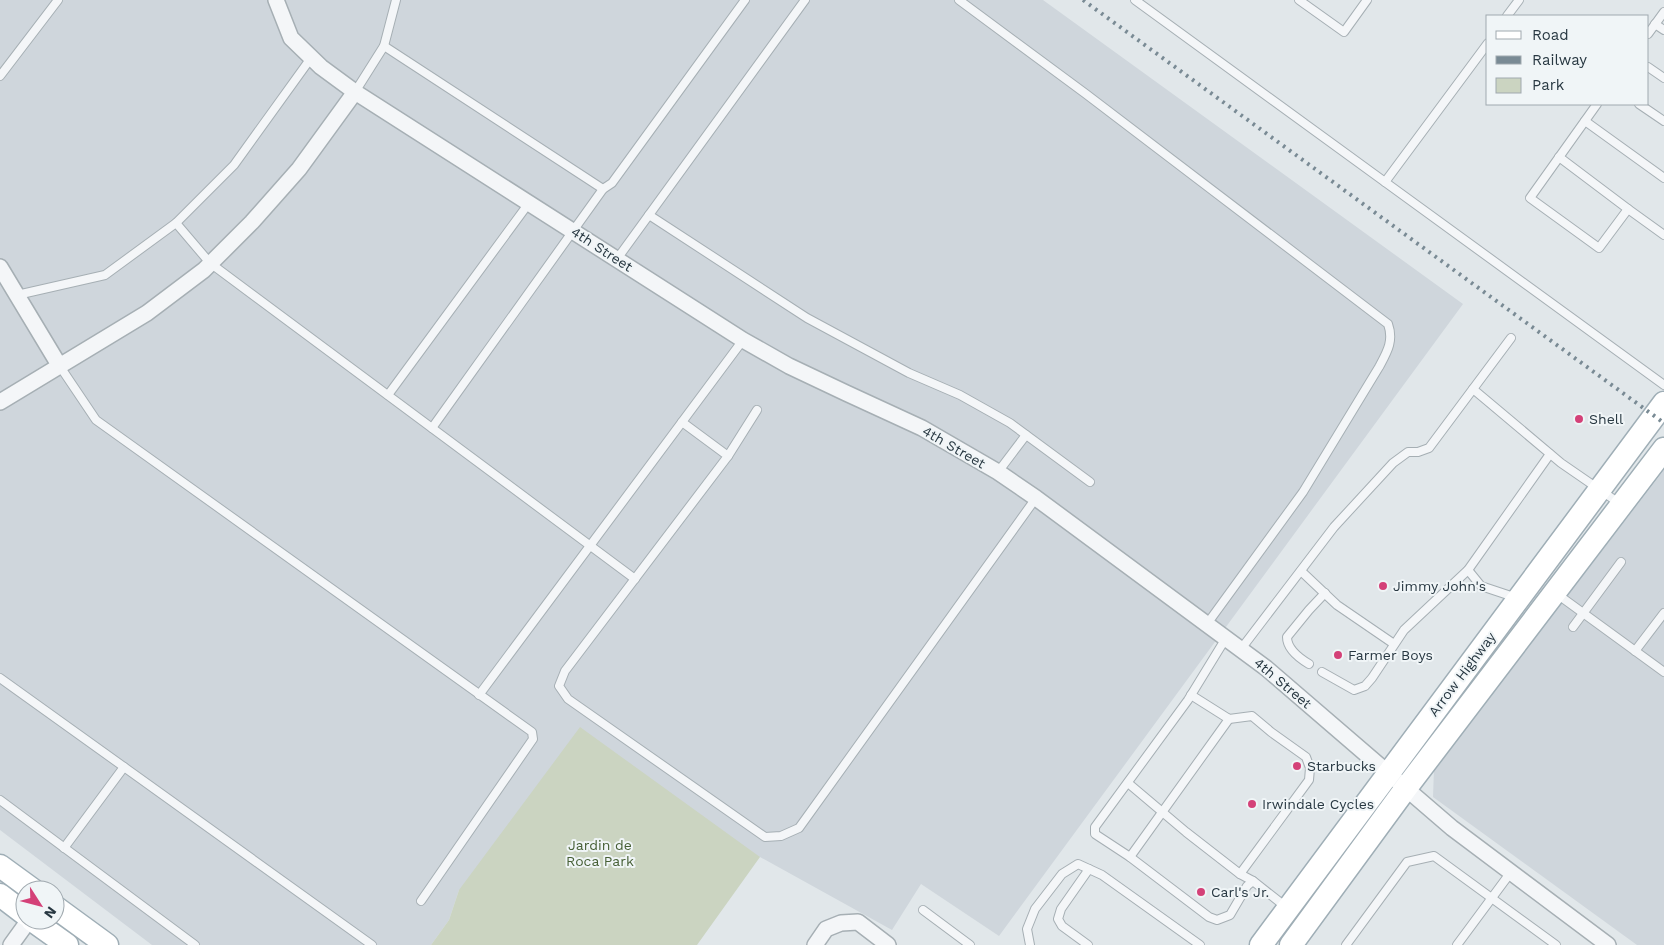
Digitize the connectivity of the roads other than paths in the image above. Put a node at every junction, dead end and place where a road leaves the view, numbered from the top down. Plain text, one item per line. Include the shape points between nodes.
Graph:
1 (58, 0) edge
2 (276, 0) edge
3 (396, 0) edge
4 (745, 0) edge
5 (805, 0) edge
6 (959, 0) edge
7 (1136, 0) edge
8 (1299, 0) edge
9 (1367, 0) edge
10 (1519, 0) edge
11 (1664, 12) edge
12 (1508, 15) edge
13 (1655, 24) junction
14 (1664, 30) edge
15 (1649, 33) edge
16 (384, 46) junction
17 (1486, 46) edge
18 (311, 58) junction
19 (1649, 68) edge
20 (0, 76) edge
21 (1664, 78) edge
22 (355, 92) junction
23 (1597, 105) edge
24 (1640, 105) edge
25 (1585, 121) junction
26 (1664, 121) edge
27 (1559, 157) junction
28 (1664, 178) edge
29 (1385, 182) junction
30 (603, 189) junction
31 (529, 203) junction
32 (1628, 209) junction
33 (649, 215) junction
34 (176, 223) junction
35 (573, 231) junction
36 (1664, 234) edge
37 (617, 259) junction
38 (210, 264) junction
39 (0, 267) edge
40 (17, 295) junction
41 (1511, 338) dead end
42 (743, 340) junction
43 (59, 365) junction
44 (1664, 385) edge
45 (1473, 388) junction
46 (388, 395) junction
47 (0, 402) edge
48 (1664, 403) edge
49 (757, 410) dead end
50 (682, 422) junction
51 (432, 428) junction
52 (1026, 435) junction
53 (1663, 452) edge
54 (1550, 454) junction
55 (728, 456) junction
56 (998, 472) junction
57 (1090, 482) dead end
58 (1599, 490) junction
59 (1036, 498) junction
60 (1621, 505) junction
61 (590, 545) junction
62 (1621, 562) dead end
63 (1468, 570) junction
64 (1301, 571) junction
65 (635, 579) junction
66 (1325, 593) junction
67 (1555, 593) junction
68 (1518, 599) junction
69 (1583, 613) junction
70 (1664, 614) edge
71 (1207, 624) junction
72 (1573, 627) dead end
73 (1226, 638) junction
74 (1394, 644) junction
75 (1241, 649) junction
76 (1635, 651) junction
77 (1309, 664) dead end
78 (1322, 672) dead end
79 (1664, 672) edge
80 (0, 678) edge
81 (1191, 695) junction
82 (479, 696) junction
83 (1229, 719) junction
84 (124, 767) junction
85 (1388, 773) junction
86 (1128, 783) junction
87 (1406, 788) junction
88 (0, 800) edge
89 (1163, 813) junction
90 (64, 848) junction
91 (1130, 857) junction
92 (0, 866) edge
93 (1089, 869) junction
94 (1511, 872) junction
95 (1240, 874) junction
96 (19, 880) edge
97 (1253, 881) junction
98 (0, 895) edge
99 (1492, 898) junction
100 (421, 901) dead end
101 (15, 906) edge
102 (1288, 908) junction
103 (923, 910) dead end
104 (65, 914) edge
105 (23, 930) edge
106 (45, 930) edge
107 (11, 945) edge
108 (67, 945) edge
109 (107, 945) edge
110 (195, 945) edge
111 (372, 945) edge
112 (815, 945) edge
113 (888, 945) edge
114 (970, 945) edge
115 (1030, 945) edge
116 (1088, 945) edge
117 (1200, 945) edge
118 (1261, 945) edge
119 (1291, 945) edge
120 (1346, 945) edge
121 (1457, 945) edge
122 (1556, 945) edge
123 (1608, 945) edge

1 - 20 lane
2 - 18 street, 4th Street via 291,38
3 - 16 lane
4 - 30 lane via 612,183
5 - 33 lane
6 - 71 lane via 1388,324 1392,334 1390,347 1379,367 1303,492
7 - 29 lane
8 - 9 lane via 1344,32
10 - 12 lane
11 - 13 lane
13 - 14 lane
13 - 15 lane
16 - 22 lane
16 - 30 lane
17 - 29 lane
18 - 22 street, 4th Street
18 - 34 lane via 234,165
19 - 21 lane
22 - 31 street, 4th Street
22 - 38 street via 299,169
23 - 25 lane
24 - 26 lane
25 - 27 lane
25 - 28 lane
27 - 32 lane
27 - 32 lane via 1530,198 1600,248
29 - 44 lane
30 - 35 lane
31 - 35 street, 4th Street
31 - 46 lane
32 - 36 lane
33 - 37 lane
33 - 52 lane via 807,318 909,373 960,394
34 - 38 lane
34 - 40 lane via 105,275
35 - 37 street, 4th Street
35 - 51 lane
37 - 42 street, 4th Street
38 - 43 street via 147,313
38 - 46 lane
39 - 40 street
40 - 43 street
41 - 45 lane
42 - 50 lane
42 - 56 street, 4th Street via 838,390 922,428
43 - 47 street
43 - 82 lane via 96,420
45 - 54 lane
45 - 64 lane via 1429,448 1408,452 1393,463 1334,527
46 - 51 lane
48 - 58 main road, Arrow Highway
49 - 55 lane
50 - 55 lane
50 - 61 lane
51 - 61 lane
52 - 56 lane
52 - 57 lane
53 - 60 main road, Arrow Highway
54 - 58 lane
54 - 63 lane
55 - 65 lane
56 - 59 street, 4th Street
58 - 60 lane
58 - 68 main road, Arrow Highway
59 - 65 lane via 799,828 781,836 765,837 568,699 559,686 565,671
59 - 71 street, 4th Street
60 - 67 main road, Arrow Highway
61 - 65 lane
61 - 82 lane
62 - 69 lane
63 - 68 lane via 1481,586
63 - 74 lane via 1404,630
64 - 66 lane
64 - 75 lane
66 - 74 lane via 1337,605
66 - 77 lane via 1287,637 1287,644
67 - 69 lane
67 - 87 main road, Arrow Highway
68 - 85 main road, Arrow Highway
69 - 72 lane
69 - 76 lane
70 - 76 lane
71 - 73 street, 4th Street
73 - 75 street, 4th Street
73 - 81 lane
74 - 78 lane via 1365,686 1354,690
75 - 85 street, 4th Street
76 - 79 lane
80 - 84 lane
81 - 83 lane
81 - 86 lane
82 - 100 lane via 532,732 533,739
83 - 89 lane
83 - 95 lane via 1252,716 1306,757 1310,768 1309,780
84 - 90 lane
84 - 111 lane
85 - 87 street, 4th Street
85 - 102 main road, Arrow Highway
86 - 89 lane
86 - 91 lane via 1095,827 1095,834
87 - 94 street, 4th Street
87 - 119 main road, Arrow Highway
88 - 90 lane
89 - 91 lane
89 - 95 lane
90 - 110 lane
91 - 97 lane via 1217,920 1230,915
92 - 96 main road
93 - 115 lane via 1078,864 1062,874 1035,909 1027,929
93 - 116 lane via 1060,909 1058,919 1062,926
93 - 117 lane
94 - 99 lane
94 - 123 street, 4th Street
95 - 97 lane
97 - 102 lane
98 - 101 main road
99 - 120 lane via 1434,856 1407,862
99 - 121 lane
99 - 122 lane
102 - 118 main road, Arrow Highway
103 - 114 lane
104 - 109 main road
105 - 107 street
106 - 108 main road
112 - 113 street via 826,929 840,923 858,922

